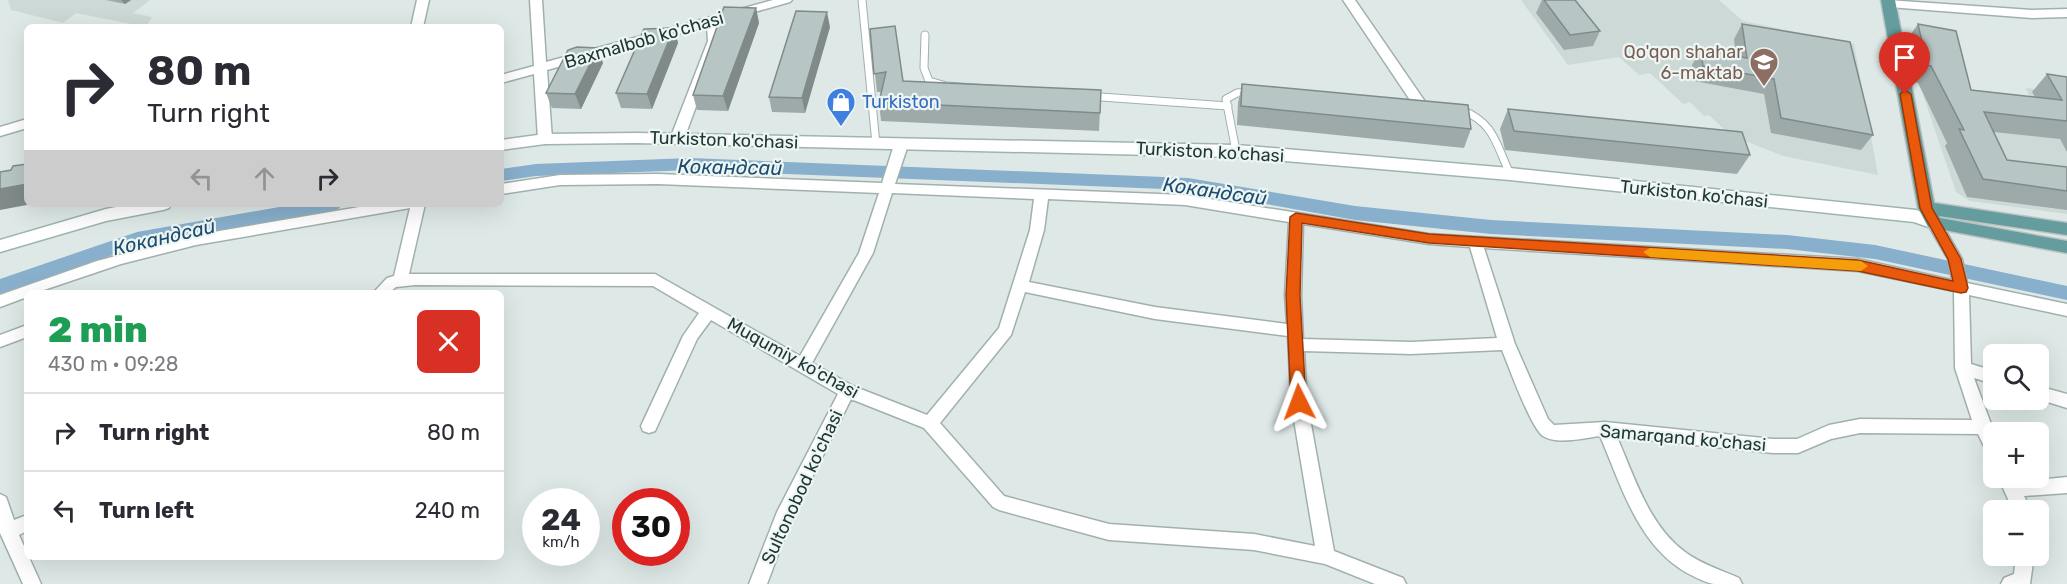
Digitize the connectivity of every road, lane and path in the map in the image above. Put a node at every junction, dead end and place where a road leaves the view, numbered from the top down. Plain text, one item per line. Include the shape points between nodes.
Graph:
1 (423, 0) edge
2 (536, 0) edge
3 (786, 0) edge
4 (862, 0) edge
5 (1349, 0) edge
6 (1889, 1) edge
7 (2067, 13) edge
8 (713, 21) junction
9 (418, 24) edge
10 (925, 35) dead end
11 (542, 68) junction
12 (504, 78) edge
13 (1263, 93) edge
14 (1228, 106) junction
15 (1420, 106) edge
16 (1449, 108) edge
17 (24, 124) edge
18 (0, 132) edge
19 (545, 139) junction
20 (677, 139) junction
21 (876, 144) junction
22 (504, 145) edge
23 (900, 145) junction
24 (1236, 151) junction
25 (1510, 174) junction
26 (888, 188) junction
27 (504, 189) edge
28 (1042, 194) junction
29 (148, 207) edge
30 (390, 207) edge
31 (417, 207) edge
32 (1925, 216) junction
33 (1296, 217) junction
34 (2067, 229) edge
35 (1475, 242) junction
36 (0, 246) edge
37 (2067, 247) edge
38 (400, 280) junction
39 (1022, 286) junction
40 (1961, 288) junction
41 (27, 290) edge
42 (383, 290) edge
43 (24, 291) edge
44 (0, 301) edge
45 (2067, 310) edge
46 (709, 311) junction
47 (24, 332) edge
48 (1295, 338) junction
49 (0, 341) edge
50 (1507, 344) junction
51 (803, 364) junction
52 (1963, 368) junction
53 (1983, 374) edge
54 (847, 391) junction
55 (2049, 395) edge
56 (2067, 401) edge
57 (930, 423) junction
58 (649, 426) dead end
59 (1983, 428) joint
60 (1605, 429) junction
61 (2049, 484) edge
62 (2067, 485) edge
63 (0, 502) edge
64 (24, 525) edge
65 (8, 531) junction
66 (1326, 556) junction
67 (2024, 566) edge
68 (32, 584) edge
69 (758, 584) edge
70 (1397, 584) edge
71 (1733, 584) edge
72 (2010, 584) edge

1 - 9 street
2 - 11 street
3 - 8 street, Baxmalbob ko'chasi
4 - 21 lane
5 - 15 street
6 - 7 street via 2032,14
6 - 32 main road
8 - 11 street, Baxmalbob ko'chasi
8 - 20 street via 714,41
10 - 14 lane via 924,68 929,81 946,86
11 - 12 street, Baxmalbob ko'chasi
11 - 19 street
13 - 14 lane via 1237,93 1226,99
14 - 24 lane
16 - 25 lane via 1479,116 1488,126
17 - 18 street
19 - 20 main road, Turkiston ko'chasi
19 - 22 main road, Turkiston ko'chasi
20 - 21 main road, Turkiston ko'chasi
21 - 23 main road, Turkiston ko'chasi
23 - 24 main road, Turkiston ko'chasi
23 - 26 street
24 - 25 main road, Turkiston ko'chasi
25 - 32 main road, Turkiston ko'chasi
26 - 27 street via 658,179 560,180
26 - 28 street
26 - 51 street via 866,253
28 - 33 street via 1185,200
28 - 39 street
29 - 36 main road
30 - 41 street via 196,240 121,259
31 - 38 street
32 - 34 main road, Turkiston ko'chasi
32 - 37 main road, Turkiston ko'chasi
32 - 40 street via 1955,259
33 - 35 street via 1429,239
33 - 48 street
35 - 40 street via 1858,266
35 - 50 street, Samarqand ko'chasi
38 - 42 street
38 - 46 street, Muqumiy ko'chasi via 654,280
39 - 48 street
39 - 57 street via 1006,331
40 - 45 street
40 - 52 street
43 - 44 street
46 - 51 street, Muqumiy ko'chasi
46 - 58 street via 691,336
47 - 49 street
48 - 50 street via 1411,348
48 - 66 street via 1299,402
50 - 60 street, Samarqand ko'chasi via 1549,431
51 - 54 street, Muqumiy ko'chasi
52 - 53 street
52 - 59 street
54 - 57 street, Muqumiy ko'chasi
54 - 69 street, Sultonobod ko'chasi via 783,518
55 - 56 street
57 - 66 street, Muqumiy ko'chasi via 999,502 1109,531 1254,542
59 - 60 street, Samarqand ko'chasi via 1860,426 1829,432 1798,446
60 - 71 street via 1650,525 1672,553
61 - 62 street
63 - 65 street
64 - 65 street
65 - 68 street
66 - 70 street, Muqumiy ko'chasi
67 - 72 street via 2023,579

